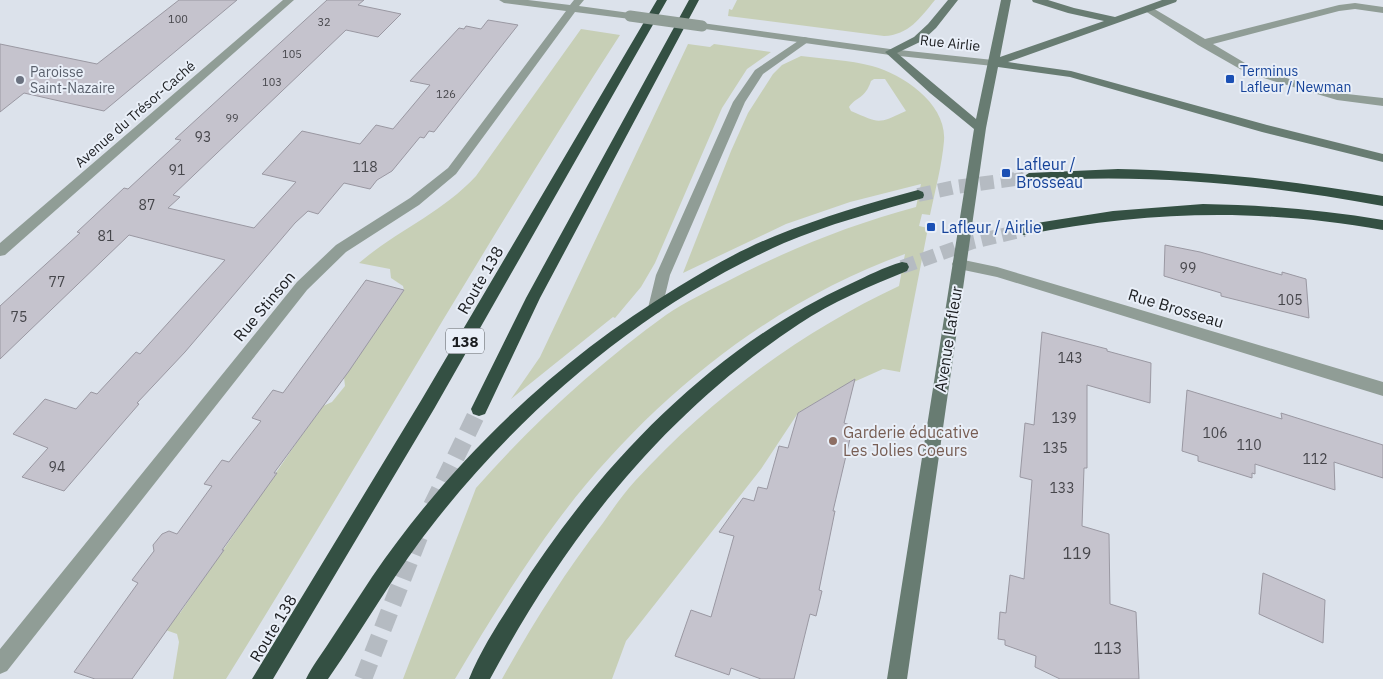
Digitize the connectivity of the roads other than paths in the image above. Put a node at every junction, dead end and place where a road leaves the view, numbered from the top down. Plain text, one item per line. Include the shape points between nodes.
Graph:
1 (289, 0) edge
2 (504, 0) edge
3 (662, 0) edge
4 (694, 0) edge
5 (953, 0) edge
6 (1006, 0) edge
7 (1037, 0) edge
8 (1172, 0) edge
9 (576, 4) edge
10 (1147, 9) junction
11 (1383, 10) edge
12 (1116, 20) junction
13 (804, 40) junction
14 (1202, 43) junction
15 (890, 52) junction
16 (993, 63) junction
17 (1383, 102) edge
18 (980, 128) junction
19 (1383, 158) edge
20 (1029, 177) tunnel mouth
21 (918, 195) tunnel mouth
22 (1383, 201) edge
23 (1383, 225) edge
24 (1024, 230) tunnel mouth
25 (0, 251) edge
26 (959, 264) junction
27 (902, 267) tunnel mouth
28 (655, 308) junction
29 (1383, 389) edge
30 (479, 408) tunnel mouth
31 (0, 664) edge
32 (262, 679) edge
33 (316, 679) edge
34 (479, 679) edge
35 (897, 679) edge

1 - 25 street, Avenue du Trésor-Caché
2 - 9 street, Rue Airlie
3 - 32 highway, Route 138 / 138 via 438,387
4 - 30 highway, 138 via 533,298
5 - 15 main road via 918,40
6 - 16 main road, Avenue Lafleur
7 - 12 main road via 1072,12
8 - 10 main road
9 - 13 street, Rue Airlie, bridge via 630,16
9 - 31 street, Rue Stinson via 452,171 425,195 346,245 302,286
10 - 12 main road
10 - 14 street
11 - 14 street via 1339,8
12 - 16 main road
13 - 15 street, Rue Airlie
13 - 28 street via 759,72 739,102 663,275
14 - 17 street via 1238,65 1266,77 1338,96
15 - 16 street, Rue Airlie
15 - 18 main road
16 - 18 main road, Avenue Lafleur
16 - 19 main road, Rue Airlie via 1071,74
18 - 26 main road, Avenue Lafleur
20 - 22 highway via 1121,173 1202,176 1290,185
21 - 28 highway via 856,211 788,235 741,257
23 - 24 highway via 1305,214 1192,209 1084,218
26 - 29 street, Rue Brosseau via 997,272
26 - 35 main road, Avenue Lafleur
27 - 34 highway via 864,282 795,320 731,365 669,420 573,528 546,566
28 - 33 highway via 566,375 465,472 406,544

